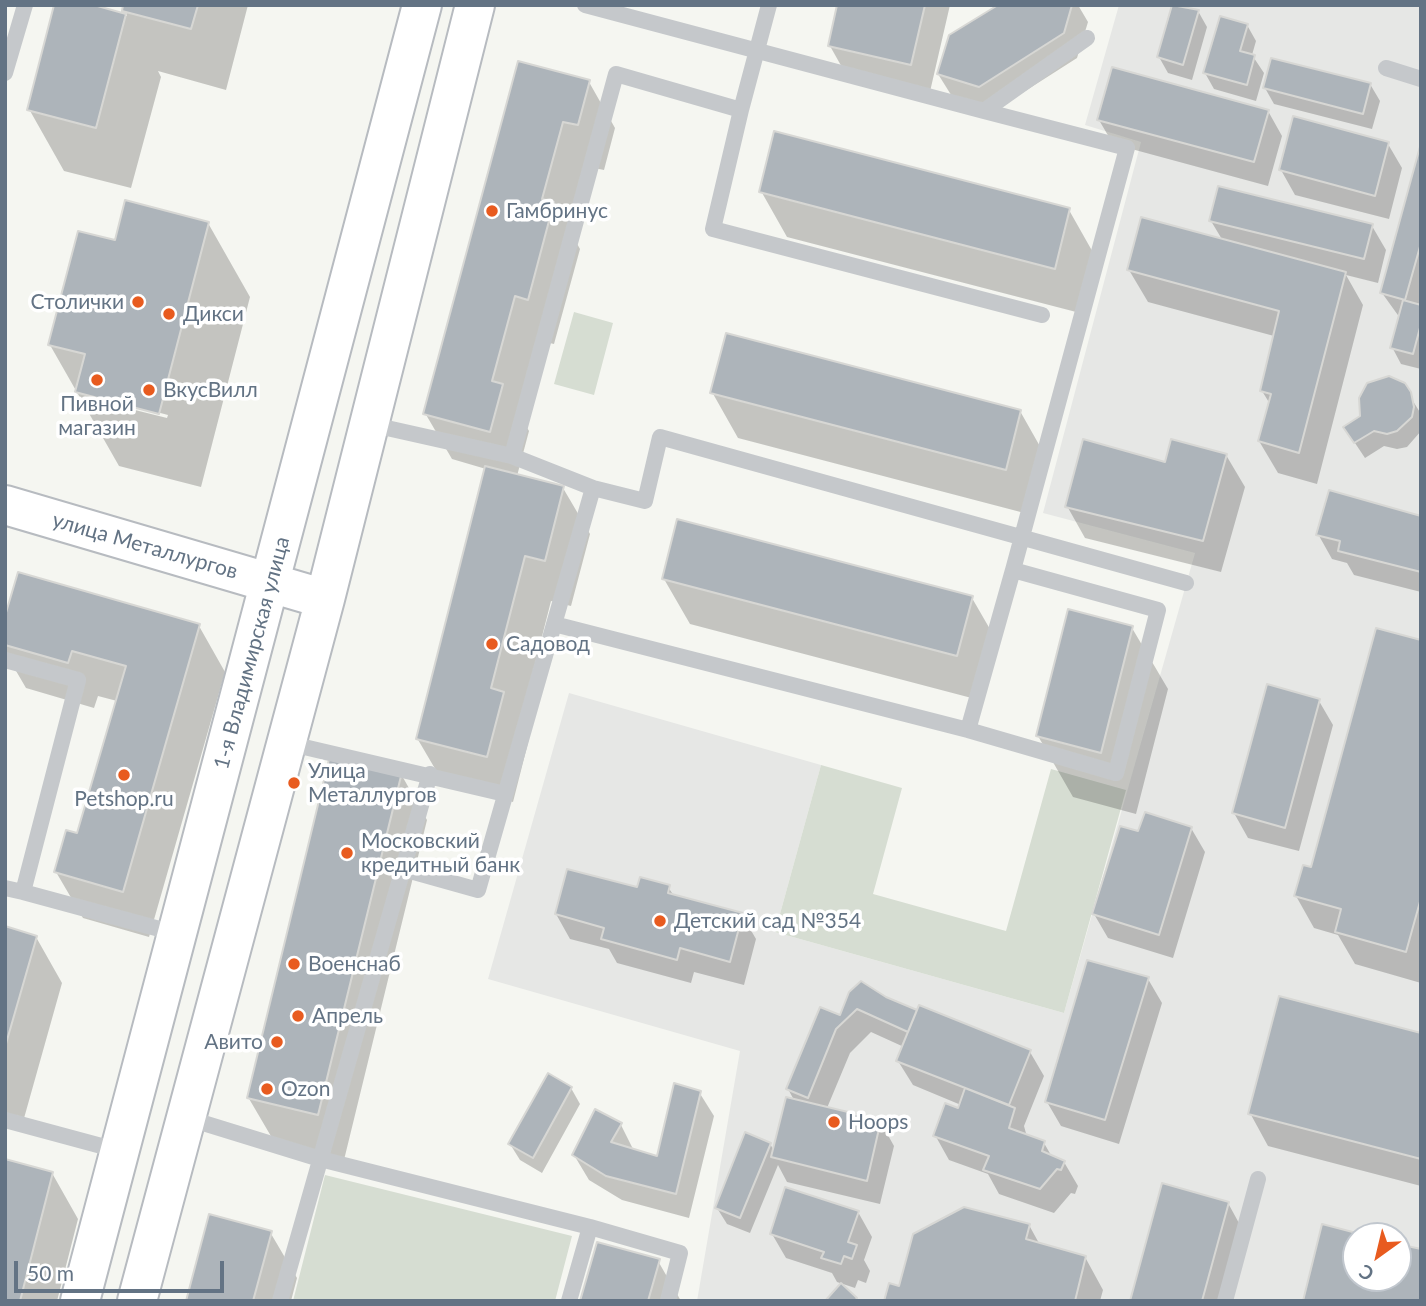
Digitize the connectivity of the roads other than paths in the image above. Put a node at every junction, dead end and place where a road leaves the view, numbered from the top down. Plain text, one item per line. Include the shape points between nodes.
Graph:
1 (25, 5) edge
2 (422, 5) edge
3 (475, 5) edge
4 (584, 5) edge
5 (769, 5) edge
6 (1087, 38) dead end
7 (758, 53) junction
8 (1386, 68) dead end
9 (5, 73) edge
10 (1421, 79) edge
11 (741, 110) junction
12 (984, 111) junction
13 (1042, 315) dead end
14 (369, 424) junction
15 (512, 456) junction
16 (593, 488) junction
17 (5, 505) edge
18 (1020, 537) junction
19 (1013, 570) junction
20 (271, 583) junction
21 (1186, 583) dead end
22 (325, 599) junction
23 (554, 624) junction
24 (5, 660) edge
25 (968, 730) junction
26 (287, 743) junction
27 (430, 774) junction
28 (505, 794) junction
29 (403, 869) junction
30 (5, 888) edge
31 (23, 892) junction
32 (178, 934) junction
33 (187, 1118) junction
34 (5, 1120) edge
35 (120, 1151) junction
36 (320, 1159) junction
37 (1258, 1180) dead end
38 (590, 1227) junction
39 (80, 1301) edge
40 (137, 1301) edge
41 (280, 1301) edge
42 (569, 1301) edge
43 (668, 1301) edge
44 (1226, 1301) edge

1 - 9 lane
2 - 20 main road, 1-я Владимирская улица
3 - 14 main road
4 - 7 lane
5 - 7 lane
6 - 12 lane
7 - 11 lane
7 - 12 lane via 916,86
8 - 10 lane
11 - 13 lane via 713,229
11 - 15 lane via 616,74
12 - 18 lane via 1127,148
14 - 15 lane
14 - 22 main road
15 - 16 lane
16 - 18 lane via 645,501 660,437
16 - 23 lane
17 - 20 main road, улица Металлургов
18 - 19 lane
18 - 21 lane
19 - 25 lane
19 - 25 lane via 1158,610 1115,773
20 - 22 main road, улица Металлургов
20 - 32 main road, 1-я Владимирская улица
22 - 26 main road
23 - 25 lane
23 - 28 lane
24 - 31 lane via 78,680
26 - 27 lane
26 - 33 main road
27 - 28 lane
27 - 29 lane
28 - 29 lane via 478,890
29 - 36 lane
30 - 31 lane
31 - 32 lane
32 - 35 main road, 1-я Владимирская улица
33 - 36 lane
33 - 40 main road
34 - 35 lane
35 - 39 main road, 1-я Владимирская улица
36 - 38 lane
36 - 41 lane
37 - 44 lane
38 - 42 lane
38 - 43 lane via 680,1253

